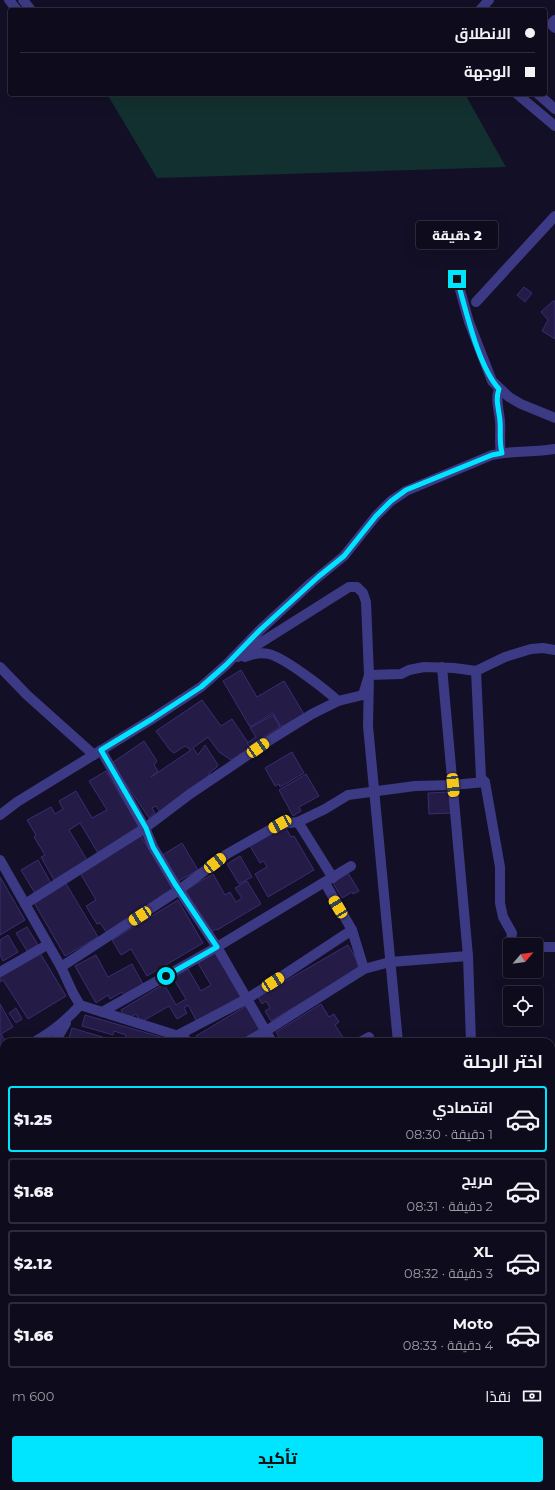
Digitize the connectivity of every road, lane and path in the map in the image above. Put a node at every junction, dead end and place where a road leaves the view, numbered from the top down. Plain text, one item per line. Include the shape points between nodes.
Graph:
1 (9, 0) edge
2 (23, 0) edge
3 (489, 0) edge
4 (15, 8) edge
5 (29, 8) edge
6 (482, 8) edge
7 (555, 20) edge
8 (555, 28) edge
9 (519, 96) edge
10 (540, 96) edge
11 (555, 109) edge
12 (555, 126) edge
13 (555, 216) edge
14 (457, 279) dead end
15 (476, 302) dead end
16 (499, 389) junction
17 (555, 418) edge
18 (555, 449) edge
19 (502, 453) junction
20 (555, 650) edge
21 (226, 665) junction
22 (0, 667) edge
23 (442, 667) junction
24 (476, 671) junction
25 (369, 675) junction
26 (338, 701) junction
27 (98, 753) junction
28 (485, 782) junction
29 (453, 785) junction
30 (374, 791) junction
31 (0, 815) edge
32 (298, 822) junction
33 (146, 828) junction
34 (0, 860) edge
35 (351, 866) dead end
36 (329, 880) junction
37 (180, 890) junction
38 (25, 904) junction
39 (352, 930) junction
40 (511, 938) edge
41 (48, 945) junction
42 (217, 947) junction
43 (543, 947) edge
44 (555, 947) edge
45 (468, 956) junction
46 (390, 962) junction
47 (61, 967) junction
48 (364, 969) junction
49 (0, 972) edge
50 (247, 999) junction
51 (80, 1005) junction
52 (102, 1012) junction
53 (69, 1018) junction
54 (266, 1031) junction
55 (178, 1035) junction
56 (41, 1038) edge
57 (57, 1038) edge
58 (185, 1038) edge
59 (254, 1038) edge
60 (270, 1038) edge
61 (398, 1038) edge
62 (471, 1038) edge

1 - 4 street
2 - 5 street
3 - 6 street
7 - 8 street via 551,24
9 - 12 street
10 - 11 street
13 - 15 street
14 - 16 street via 477,344 492,381
16 - 17 street via 521,404
16 - 19 street via 496,402
18 - 19 street
19 - 21 street via 406,490 391,501 344,556 260,630
20 - 24 street via 542,648 525,651 505,657
21 - 25 street via 348,587 357,586 366,602
21 - 26 street via 249,655 268,654 280,659 325,689
21 - 27 street via 201,687
22 - 27 street via 27,695
23 - 24 street
23 - 25 street via 424,667 401,674
23 - 29 street
24 - 28 street via 481,778
25 - 26 street via 363,695
25 - 30 street via 368,726
26 - 33 street via 270,740 190,794
27 - 31 street
27 - 33 street
28 - 29 street
28 - 40 street via 500,867 500,903 503,917 512,933
29 - 30 street
29 - 45 street
30 - 32 street via 348,795
30 - 46 street
32 - 36 street
32 - 37 street via 280,824 227,854
33 - 37 street via 153,847
33 - 38 street
34 - 38 street
35 - 36 street
36 - 39 street
36 - 42 street
37 - 42 street
37 - 47 street
38 - 41 street
39 - 48 street
39 - 50 street
41 - 47 street
41 - 49 street
42 - 50 street
42 - 52 street
43 - 44 street
45 - 46 street
45 - 62 street
46 - 48 street
46 - 61 street
47 - 51 street
48 - 54 street
50 - 54 street
50 - 55 street
51 - 52 street
51 - 53 street
52 - 55 street
53 - 56 street
53 - 57 street
54 - 59 street
54 - 60 street
55 - 58 street

